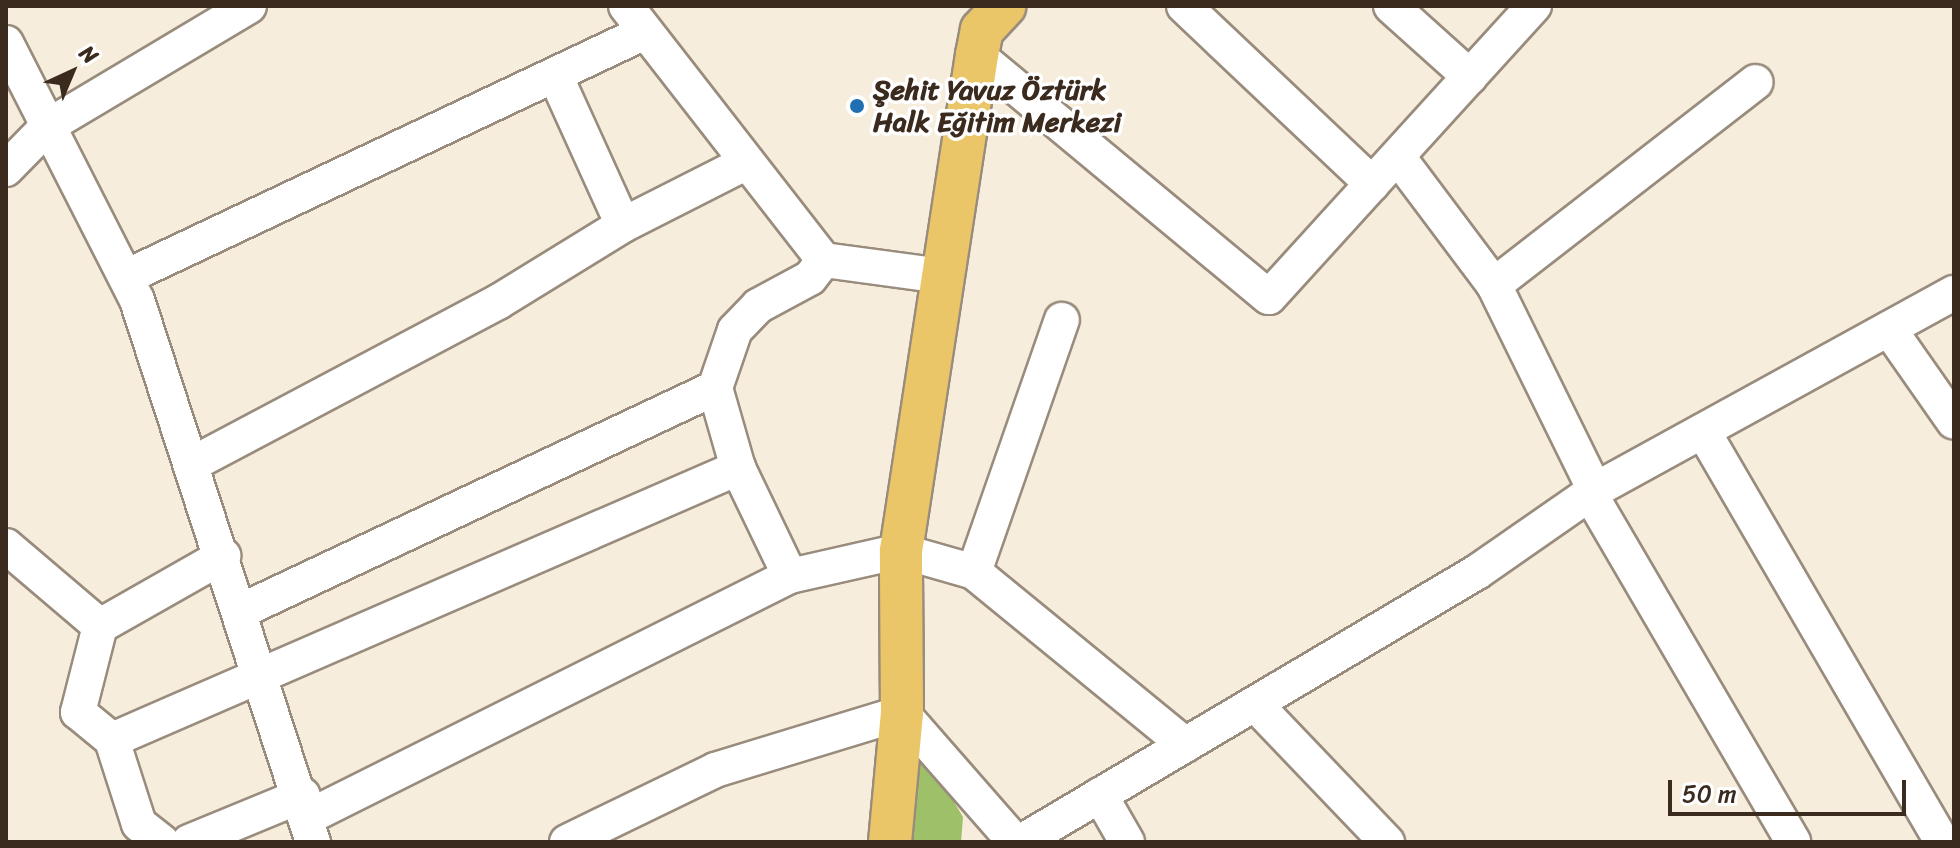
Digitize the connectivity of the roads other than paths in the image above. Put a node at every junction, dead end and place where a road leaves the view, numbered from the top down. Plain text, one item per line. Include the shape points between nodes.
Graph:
1 (249, 6) edge
2 (1004, 6) edge
3 (1184, 6) edge
4 (1391, 6) edge
5 (1534, 6) edge
6 (635, 19) edge
7 (6, 43) edge
8 (977, 55) junction
9 (555, 75) junction
10 (1470, 77) junction
11 (1756, 82) dead end
12 (48, 126) junction
13 (1398, 157) junction
14 (747, 162) junction
15 (6, 169) edge
16 (1372, 184) junction
17 (623, 225) junction
18 (824, 260) junction
19 (943, 276) junction
20 (126, 277) junction
21 (1494, 285) junction
22 (1954, 293) edge
23 (1062, 320) dead end
24 (1889, 329) junction
25 (715, 388) junction
26 (1954, 422) edge
27 (1703, 431) junction
28 (192, 464) junction
29 (738, 468) junction
30 (1593, 492) junction
31 (6, 546) edge
32 (901, 551) junction
33 (223, 556) junction
34 (974, 572) junction
35 (790, 576) junction
36 (241, 611) junction
37 (100, 626) junction
38 (262, 674) junction
39 (1255, 704) junction
40 (902, 713) junction
41 (112, 740) junction
42 (1185, 745) junction
43 (1100, 795) junction
44 (308, 818) edge
45 (162, 842) edge
46 (189, 842) edge
47 (567, 842) edge
48 (890, 842) edge
49 (1015, 842) edge
50 (1021, 842) edge
51 (1127, 842) edge
52 (1387, 842) edge
53 (1793, 842) edge
54 (1942, 842) edge

1 - 12 street
2 - 8 main road via 982,30
3 - 16 street
4 - 10 street
5 - 10 street
6 - 9 street
6 - 14 street
7 - 12 street
8 - 16 street via 1269,297
8 - 19 main road
9 - 17 street
9 - 20 street
10 - 13 street
11 - 21 street
12 - 15 street
12 - 20 street
13 - 16 street
13 - 21 street
14 - 17 street
14 - 18 street
17 - 28 street via 498,302
18 - 19 street
18 - 25 street via 810,278 758,306 735,330
19 - 32 main road
20 - 28 street
21 - 30 street
22 - 24 street
23 - 34 street
24 - 26 street
24 - 27 street
25 - 29 street
25 - 36 street
27 - 30 street
27 - 54 street
28 - 33 street
29 - 35 street
29 - 38 street
30 - 39 street via 1477,572
30 - 53 street
31 - 37 street
32 - 34 street
32 - 35 street
32 - 40 main road
33 - 36 street
33 - 37 street
34 - 42 street
35 - 44 street
36 - 38 street
37 - 41 street via 78,712
38 - 41 street
38 - 44 street
39 - 42 street
39 - 52 street
40 - 47 street via 715,770
40 - 48 main road
40 - 49 street
41 - 45 street via 139,824
42 - 43 street
43 - 50 street
43 - 51 street
44 - 46 street

